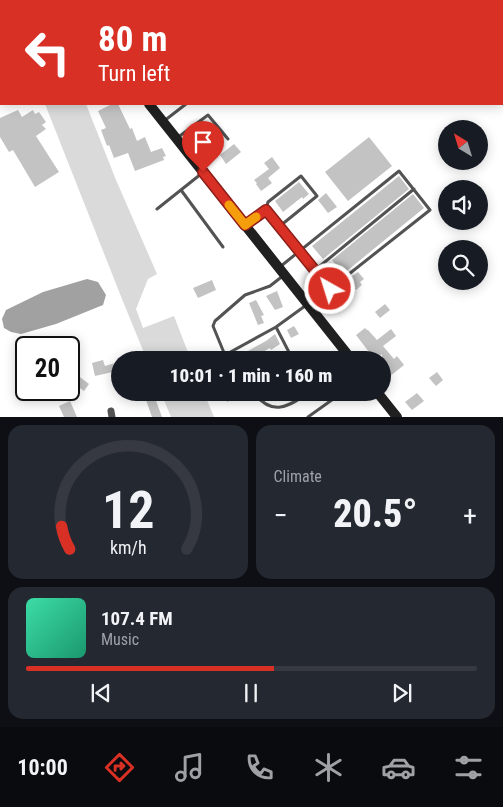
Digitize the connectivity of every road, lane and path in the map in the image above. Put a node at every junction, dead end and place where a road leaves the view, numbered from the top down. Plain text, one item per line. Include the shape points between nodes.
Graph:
1 (150, 105) edge
2 (185, 105) edge
3 (163, 122) junction
4 (177, 139) junction
5 (228, 139) dead end
6 (203, 172) junction
7 (180, 190) junction
8 (414, 190) junction
9 (157, 209) dead end
10 (266, 210) junction
11 (245, 225) junction
12 (280, 226) junction
13 (223, 247) dead end
14 (300, 251) junction
15 (315, 270) junction
16 (282, 272) junction
17 (307, 304) junction
18 (276, 326) junction
19 (223, 351) edge
20 (232, 351) edge
21 (288, 351) edge
22 (345, 351) edge
23 (261, 401) edge
24 (297, 401) edge
25 (330, 401) edge
26 (384, 401) edge
27 (308, 417) edge
28 (396, 417) edge

1 - 3 street
2 - 3 lane
3 - 4 street
4 - 5 lane via 208,115
4 - 6 street
6 - 7 lane
6 - 11 street
7 - 9 lane
7 - 13 lane
8 - 14 lane via 399,171
8 - 15 lane
8 - 15 lane via 430,210 330,289
10 - 11 lane
10 - 12 lane
10 - 12 lane via 268,202 300,176 317,196
11 - 16 street
12 - 14 lane
14 - 15 lane
14 - 16 lane
16 - 17 street
16 - 19 lane via 270,286 245,296 215,321 213,326
17 - 18 lane
17 - 22 street
18 - 20 lane
18 - 21 lane
23 - 24 lane via 276,408
25 - 27 lane
26 - 28 street

